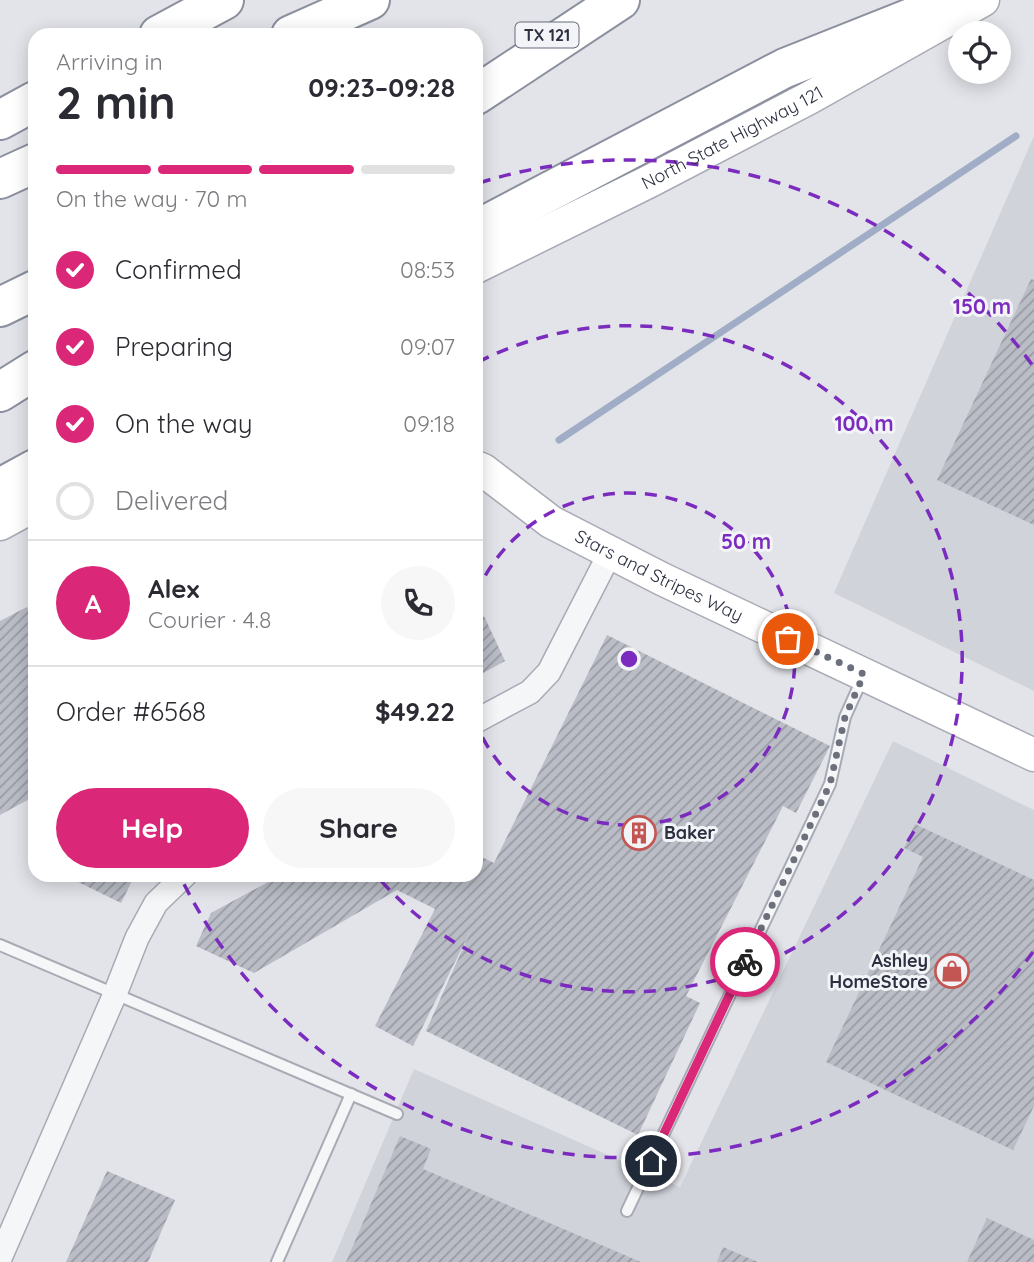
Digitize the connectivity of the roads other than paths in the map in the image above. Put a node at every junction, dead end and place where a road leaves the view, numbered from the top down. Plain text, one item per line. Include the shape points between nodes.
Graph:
1 (224, 0) edge
2 (370, 0) edge
3 (619, 0) edge
4 (956, 0) edge
5 (983, 0) edge
6 (172, 28) edge
7 (307, 28) edge
8 (483, 68) edge
9 (483, 90) edge
10 (28, 105) edge
11 (0, 120) edge
12 (28, 166) edge
13 (0, 179) edge
14 (483, 225) edge
15 (483, 263) edge
16 (28, 293) edge
17 (0, 307) edge
18 (28, 374) edge
19 (0, 392) edge
20 (483, 468) edge
21 (28, 473) edge
22 (0, 488) edge
23 (28, 509) edge
24 (0, 524) edge
25 (610, 553) junction
26 (864, 674) junction
27 (483, 717) edge
28 (1034, 755) edge
29 (178, 882) edge
30 (0, 945) edge
31 (115, 994) junction
32 (351, 1094) junction
33 (397, 1114) dead end
34 (627, 1211) dead end
35 (0, 1258) edge
36 (276, 1262) edge

1 - 6 highway
2 - 7 highway
3 - 8 highway, TX 121
3 - 9 highway
4 - 14 highway via 785,68
5 - 15 street, North State Highway 121 via 736,136
10 - 11 highway
12 - 13 highway
16 - 17 highway
18 - 19 highway
20 - 25 street, Stars and Stripes Way via 551,522
21 - 22 highway
23 - 24 street
25 - 26 street, Stars and Stripes Way
25 - 27 street via 549,672 530,692
26 - 28 street, Stars and Stripes Way
26 - 34 lane via 845,717 830,784
29 - 31 street via 156,903
30 - 31 lane
31 - 32 lane
31 - 35 street
32 - 33 lane
32 - 36 lane

